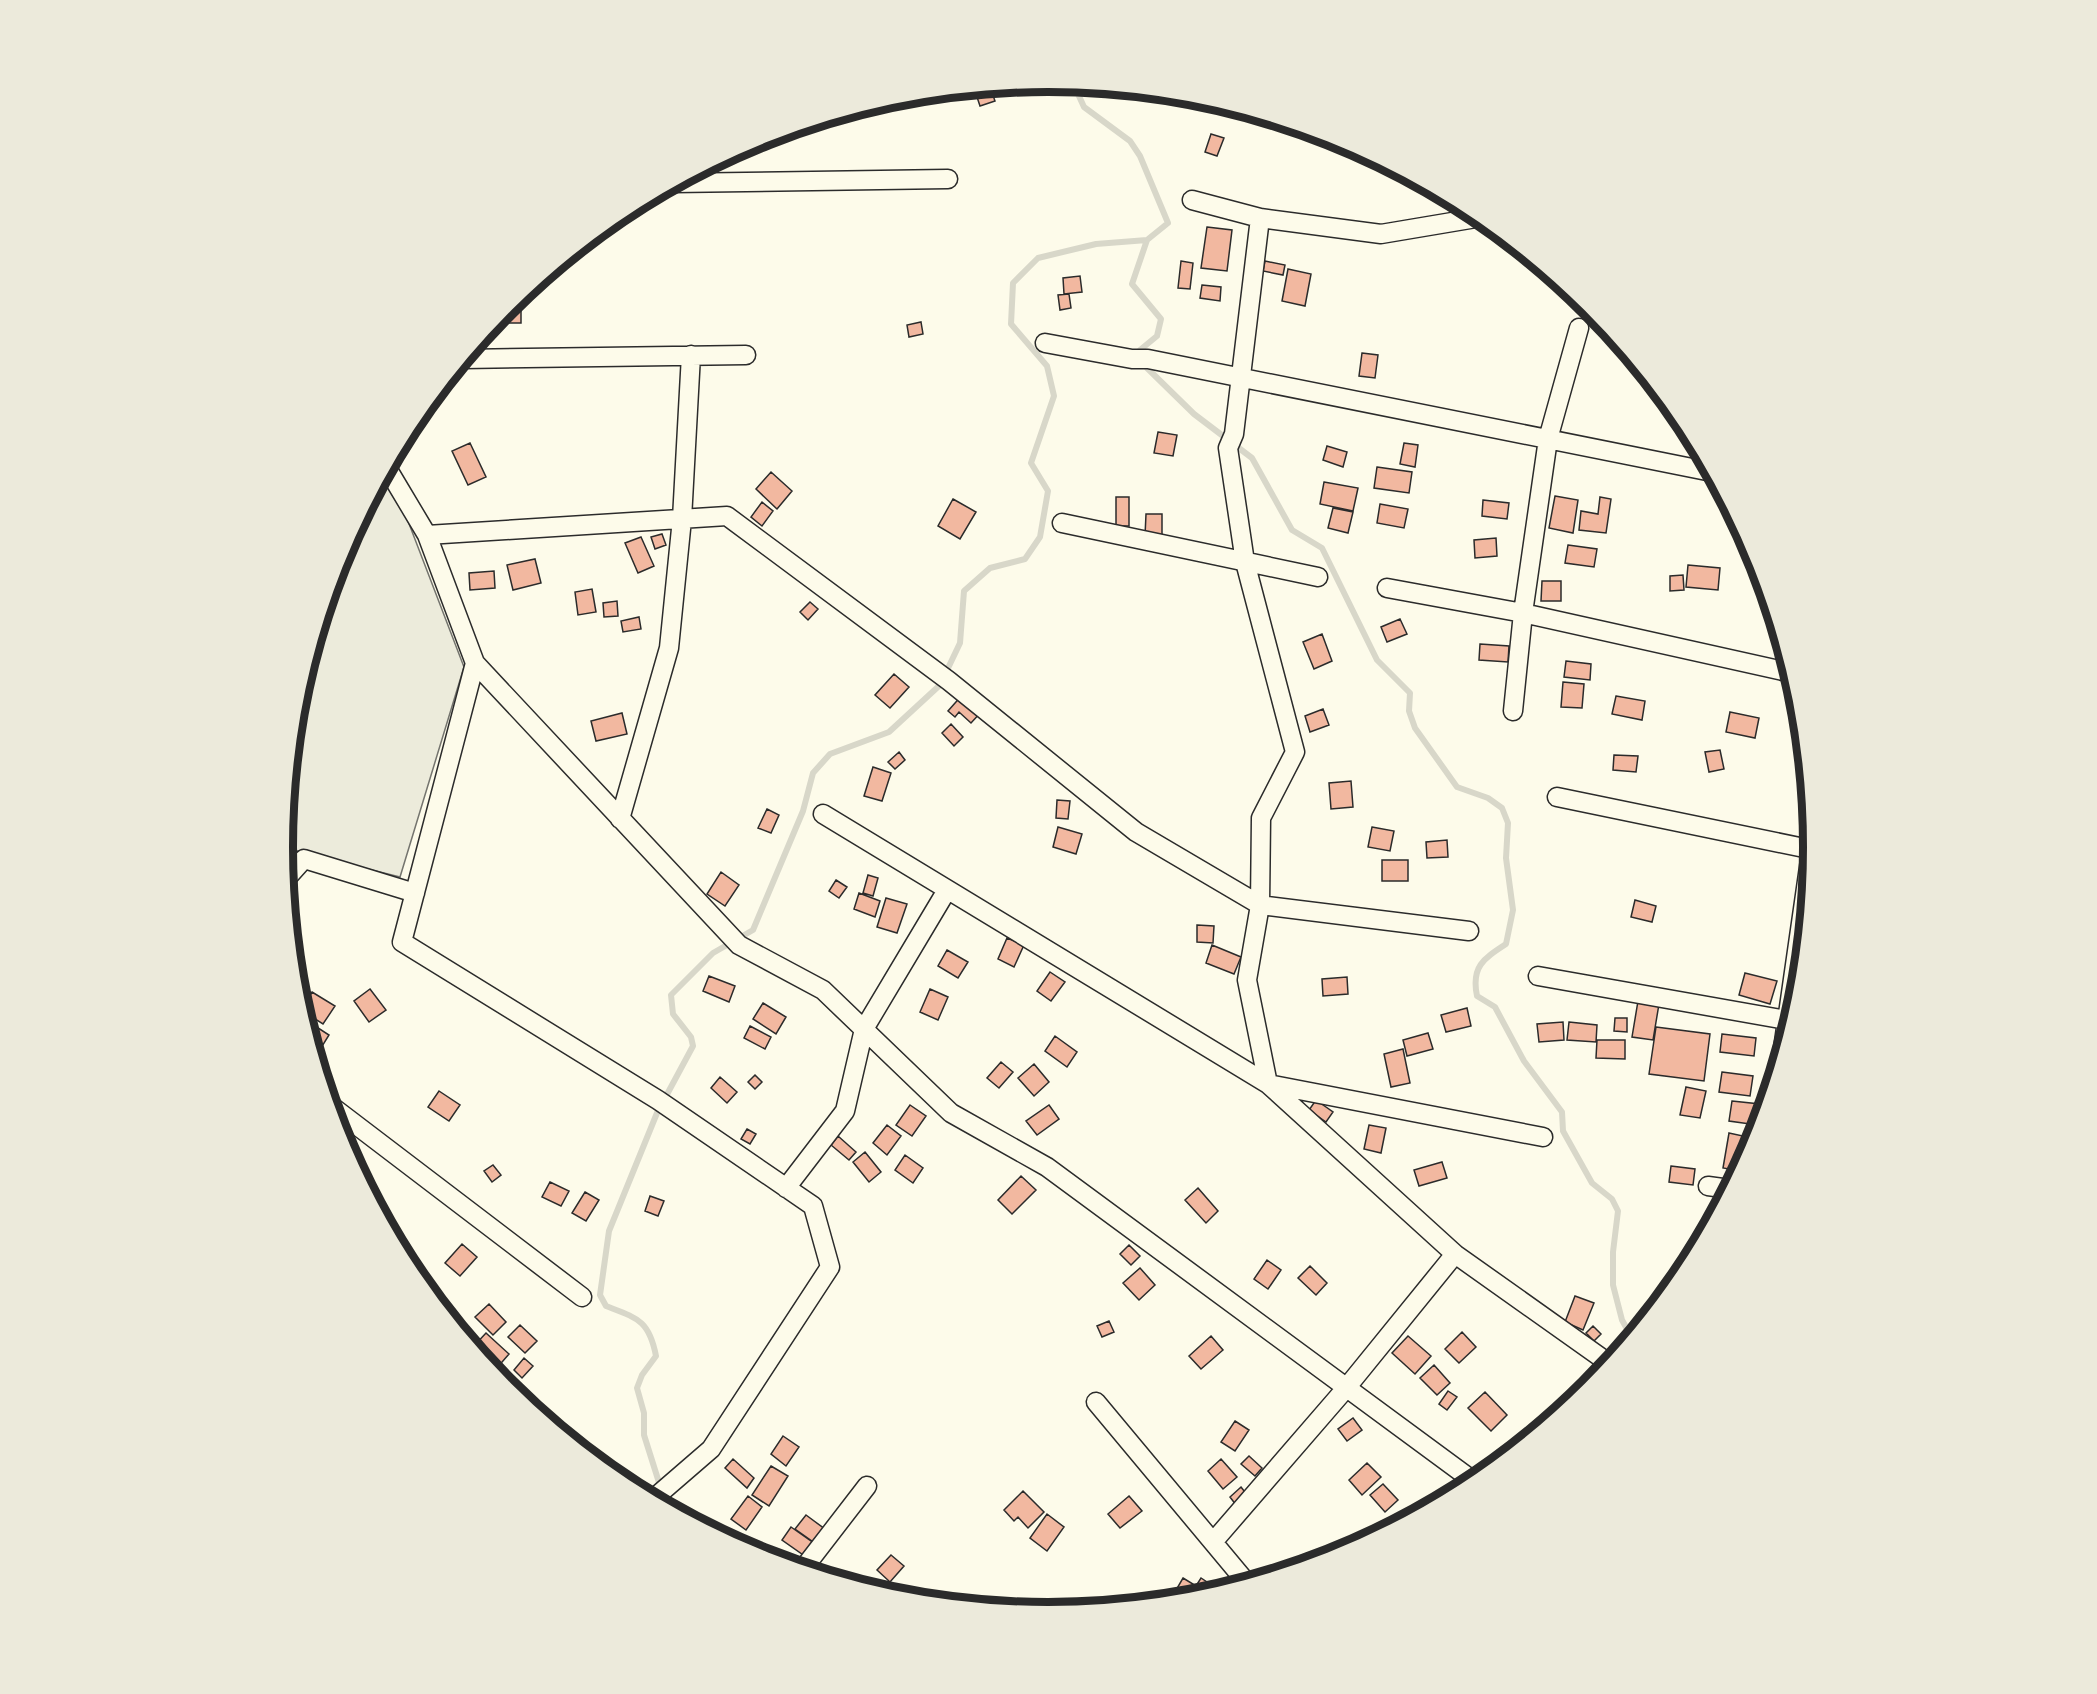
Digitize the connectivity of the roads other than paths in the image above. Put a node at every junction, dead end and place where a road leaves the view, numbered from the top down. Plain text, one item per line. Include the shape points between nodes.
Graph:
1 (948, 179) dead end
2 (689, 183) edge
3 (1192, 200) dead end
4 (1260, 218) junction
5 (1468, 219) edge
6 (1579, 328) dead end
7 (1045, 343) dead end
8 (692, 355) junction
9 (746, 355) dead end
10 (472, 359) edge
11 (1240, 378) junction
12 (1548, 439) junction
13 (1704, 470) edge
14 (391, 475) edge
15 (682, 519) junction
16 (1062, 523) dead end
17 (428, 535) junction
18 (1245, 562) junction
19 (1318, 577) dead end
20 (1387, 588) dead end
21 (1523, 613) junction
22 (474, 663) junction
23 (1783, 672) edge
24 (1513, 711) dead end
25 (1557, 797) dead end
26 (823, 814) dead end
27 (620, 819) junction
28 (1804, 844) edge
29 (294, 870) edge
30 (947, 890) junction
31 (415, 893) junction
32 (1260, 905) junction
33 (1469, 931) dead end
34 (1538, 976) dead end
35 (1783, 1019) edge
36 (864, 1029) junction
37 (1268, 1084) junction
38 (343, 1115) edge
39 (1543, 1137) dead end
40 (1708, 1186) dead end
41 (786, 1188) junction
42 (1722, 1188) edge
43 (1455, 1254) junction
44 (582, 1297) dead end
45 (1603, 1359) edge
46 (1347, 1387) junction
47 (1095, 1401) dead end
48 (1466, 1476) edge
49 (867, 1486) dead end
50 (659, 1494) edge
51 (1213, 1542) junction
52 (808, 1563) edge
53 (1242, 1577) edge

1 - 2 street
3 - 4 street
4 - 5 street via 1381,234
4 - 11 street
6 - 12 street
7 - 11 street
8 - 9 street
8 - 10 street
8 - 15 street
11 - 12 street
11 - 18 street via 1231,441
12 - 13 street
12 - 21 street
14 - 17 street
15 - 17 street
15 - 27 street via 669,648
15 - 32 street via 727,516 945,678 1136,832
16 - 18 street
17 - 22 street
18 - 19 street
18 - 32 street via 1295,752 1261,818
20 - 21 street
21 - 23 street
21 - 24 street
22 - 27 street
22 - 31 street
25 - 28 street
26 - 30 street
27 - 36 street via 734,941 823,990
29 - 31 street via 304,859
30 - 36 street
30 - 37 street
31 - 41 street via 402,942 662,1104
32 - 33 street
32 - 37 street via 1247,980
34 - 35 street
36 - 41 street via 845,1111
36 - 46 street via 951,1113 1047,1167
37 - 39 street
37 - 43 street
38 - 44 street
40 - 42 street
41 - 50 street via 813,1206 830,1267 711,1449
43 - 45 street
43 - 46 street
46 - 48 street
46 - 51 street
47 - 51 street
49 - 52 street
51 - 53 street

